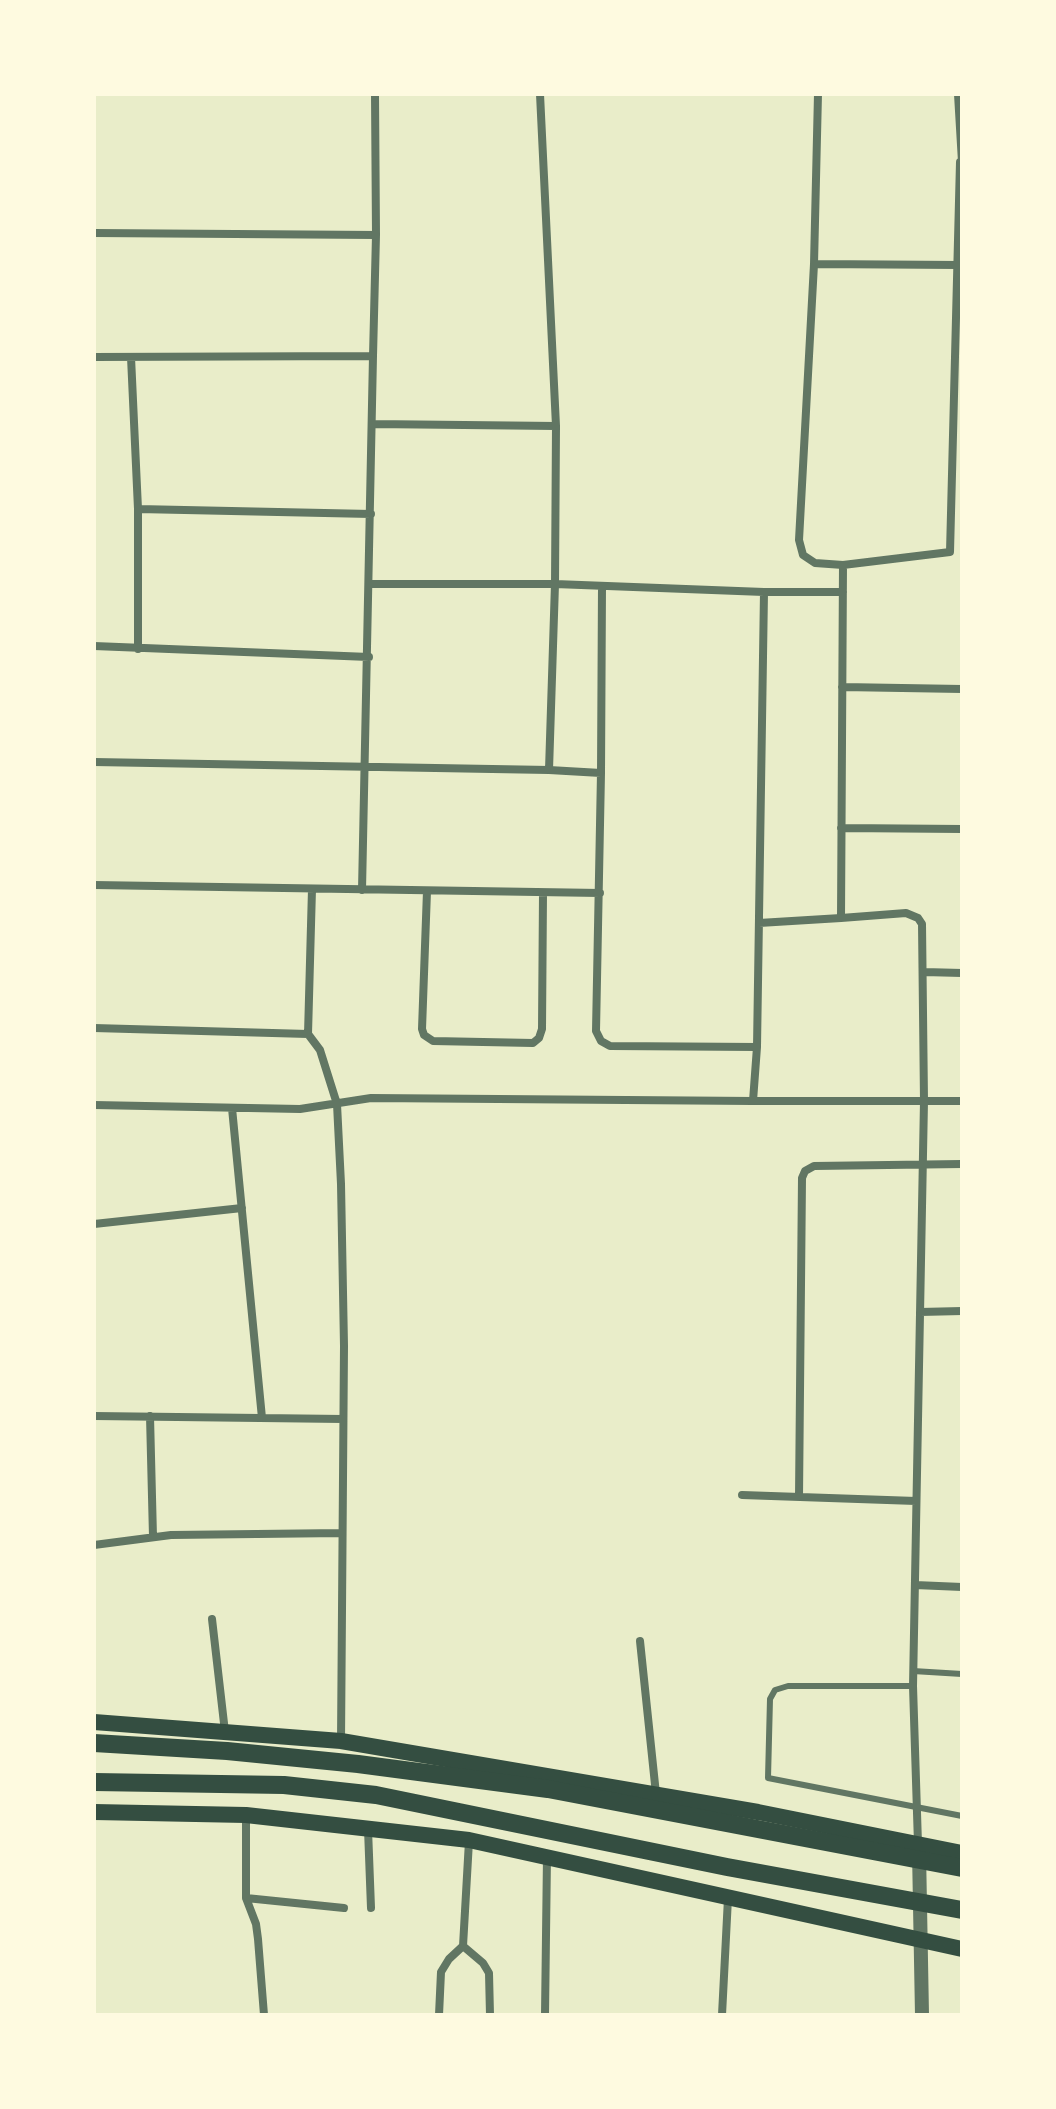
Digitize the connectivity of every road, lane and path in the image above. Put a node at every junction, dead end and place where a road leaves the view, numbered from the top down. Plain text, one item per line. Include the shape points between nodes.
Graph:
1 (375, 94) edge
2 (540, 94) edge
3 (818, 94) edge
4 (958, 94) edge
5 (961, 162) edge
6 (94, 233) edge
7 (376, 235) junction
8 (814, 264) junction
9 (958, 265) junction
10 (373, 356) junction
11 (94, 357) edge
12 (131, 357) junction
13 (372, 424) junction
14 (556, 426) junction
15 (138, 509) junction
16 (371, 514) junction
17 (950, 552) junction
18 (962, 553) edge
19 (843, 565) junction
20 (370, 584) junction
21 (555, 584) junction
22 (602, 586) junction
23 (764, 592) junction
24 (843, 592) junction
25 (94, 646) edge
26 (138, 649) junction
27 (369, 657) junction
28 (842, 687) junction
29 (962, 689) edge
30 (94, 762) edge
31 (365, 769) junction
32 (549, 770) junction
33 (601, 773) junction
34 (841, 828) junction
35 (962, 829) edge
36 (94, 885) edge
37 (312, 889) junction
38 (362, 890) junction
39 (427, 891) junction
40 (600, 893) junction
41 (543, 894) junction
42 (841, 918) junction
43 (759, 923) junction
44 (924, 972) junction
45 (962, 973) edge
46 (94, 1028) edge
47 (308, 1034) junction
48 (757, 1047) junction
49 (753, 1101) junction
50 (924, 1101) junction
51 (962, 1101) edge
52 (337, 1104) junction
53 (94, 1105) edge
54 (232, 1108) junction
55 (923, 1163) junction
56 (962, 1164) edge
57 (242, 1208) junction
58 (94, 1224) edge
59 (962, 1311) edge
60 (920, 1312) junction
61 (94, 1416) edge
62 (150, 1416) junction
63 (262, 1418) junction
64 (343, 1419) junction
65 (742, 1495) dead end
66 (799, 1497) junction
67 (916, 1501) junction
68 (342, 1533) junction
69 (153, 1537) junction
70 (94, 1545) edge
71 (915, 1585) junction
72 (962, 1587) edge
73 (212, 1619) dead end
74 (640, 1641) dead end
75 (913, 1671) junction
76 (962, 1674) edge
77 (913, 1686) junction
78 (94, 1722) edge
79 (225, 1732) junction
80 (341, 1741) junction
81 (94, 1743) edge
82 (94, 1782) edge
83 (656, 1795) junction
84 (917, 1808) junction
85 (94, 1812) edge
86 (246, 1815) junction
87 (962, 1816) edge
88 (368, 1828) junction
89 (469, 1840) junction
90 (918, 1844) junction
91 (962, 1853) edge
92 (547, 1856) junction
93 (962, 1868) edge
94 (246, 1898) junction
95 (728, 1898) junction
96 (344, 1908) dead end
97 (371, 1908) dead end
98 (962, 1910) edge
99 (922, 1941) junction
100 (463, 1946) junction
101 (962, 1949) edge
102 (264, 2015) edge
103 (439, 2015) edge
104 (490, 2015) edge
105 (545, 2015) edge
106 (722, 2015) edge
107 (922, 2015) edge

1 - 7 street
2 - 14 street
3 - 8 street
4 - 5 street
5 - 9 street
6 - 7 street
7 - 10 street
8 - 9 street
8 - 19 street via 799,540 803,555 815,563
9 - 17 street
10 - 12 street
10 - 13 street
11 - 12 street
12 - 15 street
13 - 14 street
13 - 16 street
14 - 21 street
15 - 16 street
15 - 26 street
16 - 20 street
17 - 18 street
17 - 19 street
19 - 24 street
20 - 21 street
20 - 27 street
21 - 22 street
21 - 32 street
22 - 23 street
22 - 33 street
23 - 24 street
23 - 43 street
24 - 28 street
25 - 26 street
26 - 27 street
27 - 31 street
28 - 29 street
28 - 34 street
30 - 31 street
31 - 32 street
31 - 38 street
32 - 33 street
33 - 40 street
34 - 35 street
34 - 42 street
36 - 37 street
37 - 38 street
37 - 47 street
38 - 39 street
39 - 41 street
39 - 41 street via 422,1029 433,1041 533,1043 539,1038
40 - 41 street
40 - 48 street via 596,1031 601,1041 610,1046
42 - 43 street
42 - 44 street via 906,913 918,918
43 - 48 street
44 - 45 street
44 - 50 street
46 - 47 street
47 - 52 street via 320,1050
48 - 49 street
49 - 50 street
49 - 52 street via 371,1098
50 - 51 street
50 - 55 street
52 - 54 street
52 - 64 street
53 - 54 street
54 - 57 street
55 - 56 street
55 - 60 street
55 - 66 street via 814,1166 802,1178
57 - 58 street
57 - 63 street
59 - 60 street
60 - 67 street
61 - 62 street
62 - 63 street
62 - 69 street
63 - 64 street
64 - 68 street
65 - 66 street
66 - 67 street
67 - 71 street
68 - 69 street
68 - 80 street
69 - 70 street
71 - 72 street
71 - 75 street
73 - 79 street
74 - 83 street
75 - 76 lane
75 - 77 street
77 - 84 street
77 - 84 lane via 775,1690 770,1699 768,1778
78 - 79 main road
79 - 80 main road
80 - 83 main road
81 - 93 highway via 358,1764 548,1789
82 - 98 highway via 284,1785 376,1795
83 - 90 main road
84 - 87 lane
84 - 90 street
85 - 86 main road
86 - 88 main road
86 - 94 street
88 - 89 main road
88 - 97 street
89 - 92 main road
89 - 100 street
90 - 91 main road
90 - 99 street
92 - 95 main road
92 - 105 street
94 - 96 street
94 - 102 street via 256,1924
95 - 99 main road
95 - 106 street
99 - 101 main road
99 - 107 street
100 - 103 street via 441,1972
100 - 104 street via 489,1973

